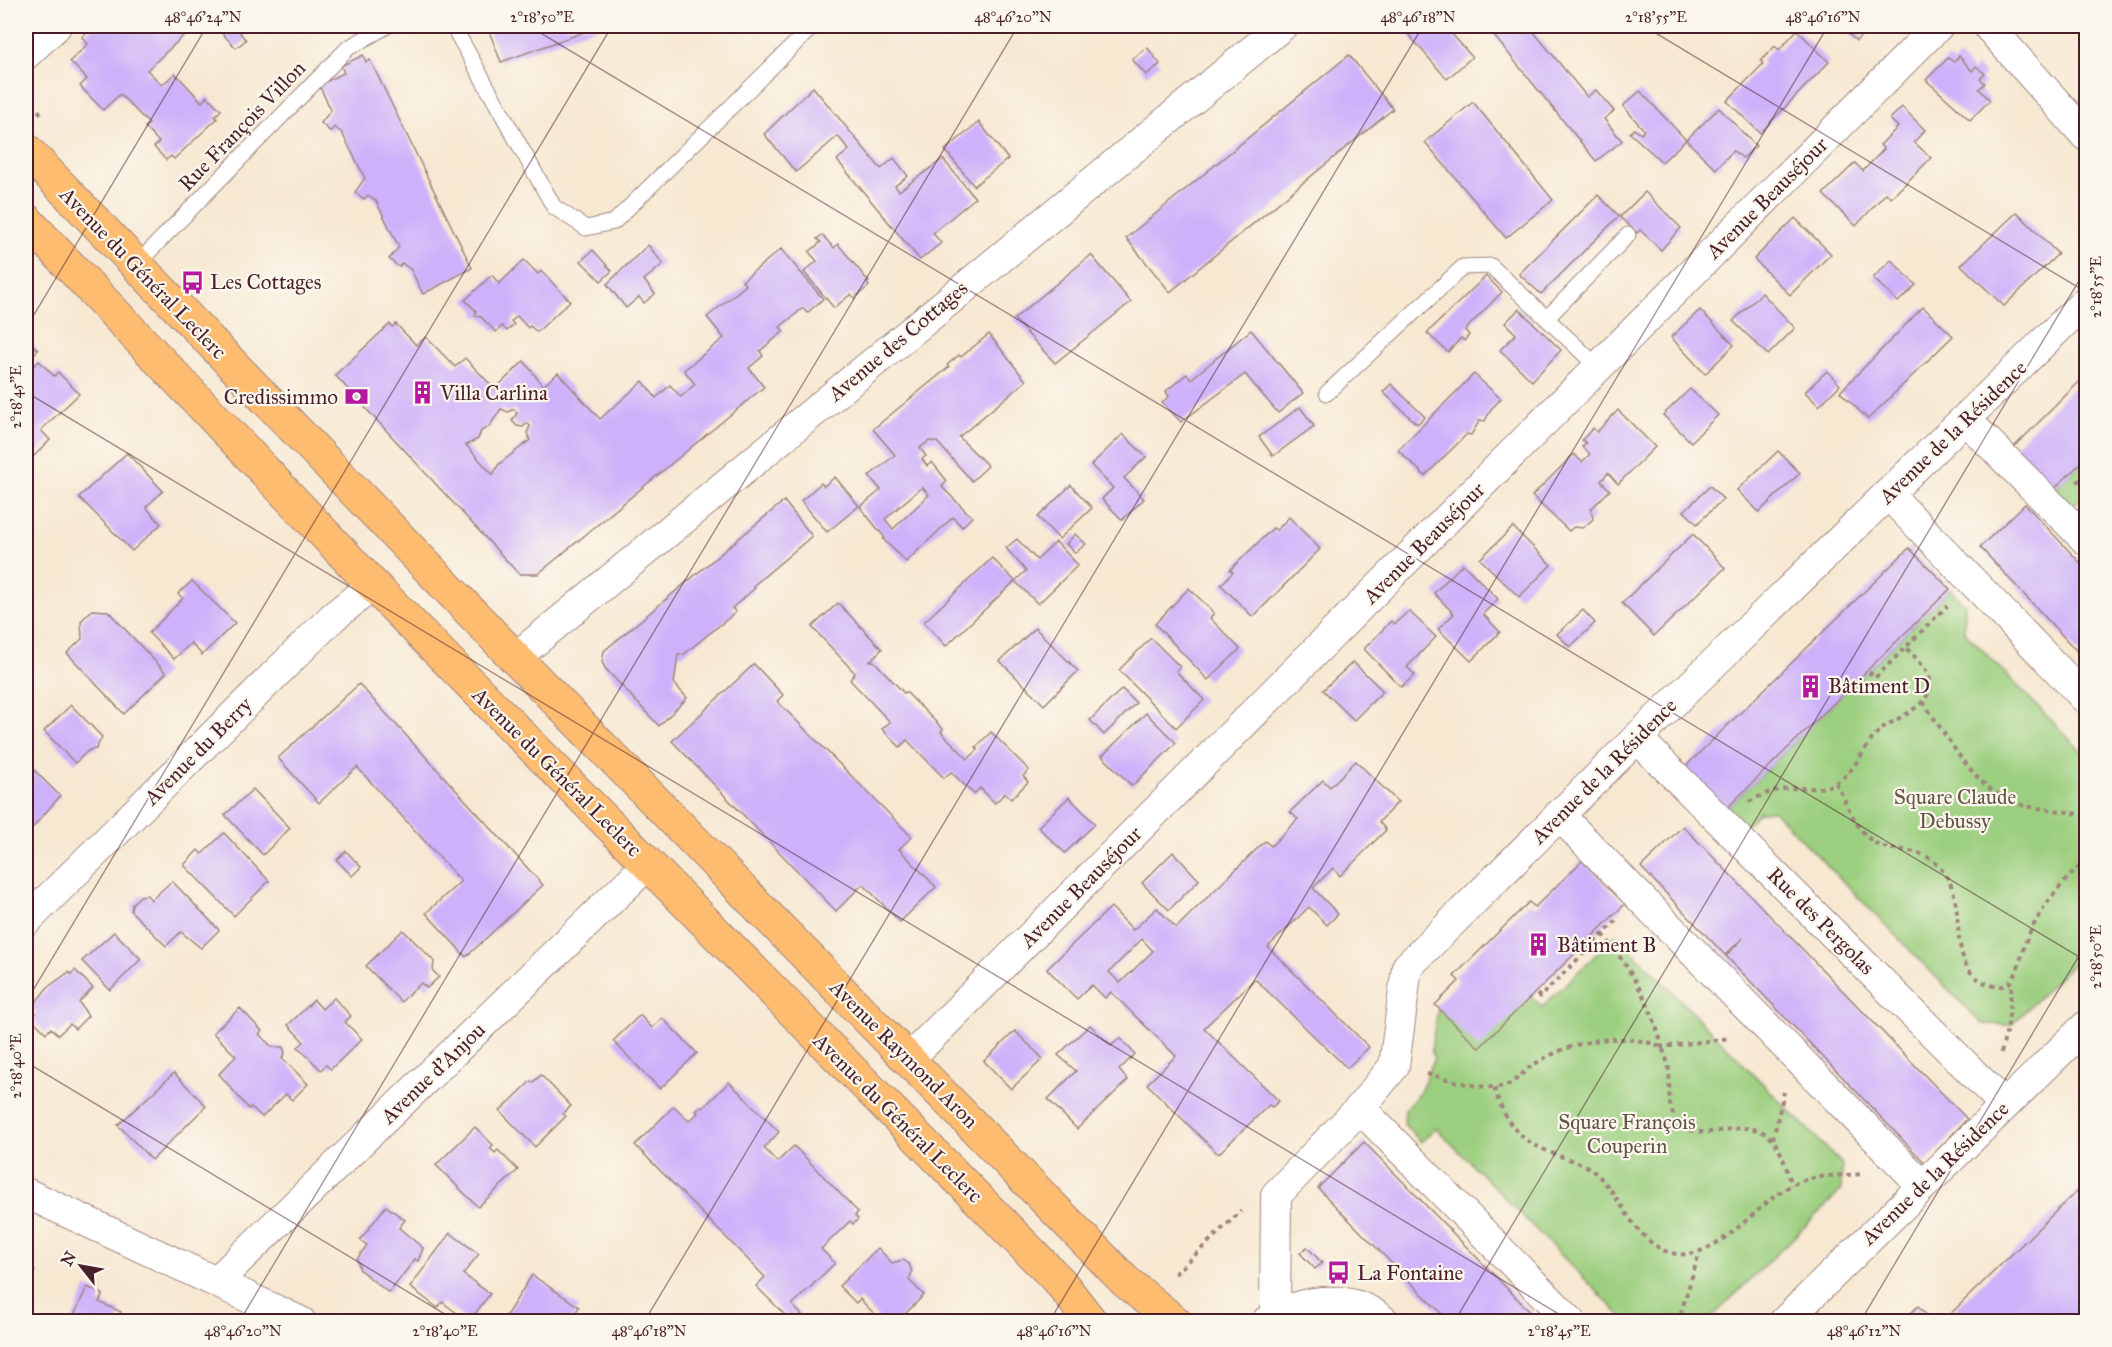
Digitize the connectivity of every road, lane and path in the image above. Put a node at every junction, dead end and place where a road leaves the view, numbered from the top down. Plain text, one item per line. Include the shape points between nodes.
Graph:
1 (56, 26) edge
2 (387, 26) edge
3 (453, 26) edge
4 (813, 26) edge
5 (1282, 26) edge
6 (1938, 26) edge
7 (1988, 26) edge
8 (26, 54) edge
9 (2086, 136) edge
10 (26, 150) edge
11 (26, 220) edge
12 (1628, 235) dead end
13 (135, 266) junction
14 (2086, 301) edge
15 (1547, 318) junction
16 (1599, 368) junction
17 (1327, 393) dead end
18 (1966, 420) junction
19 (1888, 494) junction
20 (2086, 540) edge
21 (1972, 580) junction
22 (373, 585) junction
23 (1906, 648) junction
24 (514, 658) junction
25 (1869, 672) dead end
26 (2086, 699) edge
27 (1923, 702) junction
28 (1637, 738) junction
29 (638, 782) joint
30 (1836, 783) junction
31 (1559, 815) junction
32 (2086, 816) edge
33 (1725, 826) junction
34 (2086, 861) edge
35 (648, 864) junction
36 (1640, 897) junction
37 (26, 921) edge
38 (1603, 934) junction
39 (2012, 981) junction
40 (1537, 994) dead end
41 (2008, 1025) dead end
42 (2086, 1026) edge
43 (1719, 1039) dead end
44 (1662, 1047) junction
45 (909, 1059) junction
46 (1394, 1066) junction
47 (1494, 1088) junction
48 (1781, 1103) dead end
49 (2005, 1105) junction
50 (1360, 1108) junction
51 (1773, 1139) junction
52 (1916, 1178) junction
53 (1792, 1185) junction
54 (26, 1193) edge
55 (1276, 1195) junction
56 (1699, 1254) junction
57 (1173, 1276) dead end
58 (217, 1281) junction
59 (1270, 1318) edge
60 (301, 1322) edge
61 (1091, 1322) edge
62 (1174, 1322) edge
63 (1385, 1322) edge
64 (1571, 1322) edge
65 (1678, 1322) edge
66 (1784, 1322) edge

1 - 8 street
2 - 13 lane, Rue François Villon via 348,48
3 - 4 lane via 554,207 586,228 614,222
5 - 24 street, Avenue des Cottages
6 - 16 street, Avenue Beauséjour
7 - 9 street
10 - 13 main road, Avenue du Général Leclerc
11 - 22 main road, Avenue du Général Leclerc
12 - 15 lane
13 - 24 main road, Avenue du Général Leclerc
14 - 18 street, Avenue de la Résidence
15 - 16 lane
15 - 17 lane via 1491,266 1463,267
16 - 45 street, Avenue Beauséjour
18 - 19 street, Avenue de la Résidence
18 - 20 street
19 - 21 street
19 - 28 street, Avenue de la Résidence
21 - 23 path
21 - 26 street
22 - 35 main road, Avenue du Général Leclerc
22 - 37 street, Avenue du Berry via 333,617
23 - 25 path via 1875,678
23 - 27 path via 1926,668 1930,678 1929,693
24 - 29 main road, Avenue du Général Leclerc
27 - 30 path via 1879,732 1854,767
27 - 32 path via 1986,786 2021,805
28 - 31 street, Avenue de la Résidence
28 - 33 street, Rue des Pergolas
29 - 45 main road, Avenue Raymond Aron
30 - 33 path via 1820,788 1769,791 1749,802
30 - 39 path via 1855,819 1874,842 1925,854 1945,874 1956,903 1962,953 1974,976 1994,985 2004,986
31 - 36 street
31 - 46 street, Avenue de la Résidence via 1407,967
33 - 49 street, Rue des Pergolas
34 - 39 path via 2043,907
35 - 58 street, Avenue d'Anjou
35 - 61 main road, Avenue du Général Leclerc via 1060,1282
36 - 38 path
36 - 52 street
38 - 40 path via 1540,997
38 - 44 path via 1639,986 1652,1011
39 - 41 path
42 - 49 street, Avenue de la Résidence
43 - 44 path
44 - 47 path via 1646,1040 1622,1038 1574,1046 1529,1068 1508,1085
44 - 51 path via 1668,1066 1671,1108 1683,1126 1695,1132 1747,1128
45 - 62 main road, Avenue Raymond Aron via 1125,1281
46 - 47 path
46 - 50 street
47 - 56 path via 1503,1113 1523,1139 1598,1174 1636,1228 1659,1248 1672,1254
48 - 51 path
49 - 52 street, Avenue de la Résidence
50 - 55 street
50 - 64 street
51 - 53 path
52 - 53 path via 1819,1177
52 - 66 street, Avenue de la Résidence
53 - 56 path
54 - 58 street
55 - 57 path via 1249,1203
55 - 59 street
56 - 65 path
58 - 60 street
59 - 63 street via 1314,1303 1342,1302 1365,1309

